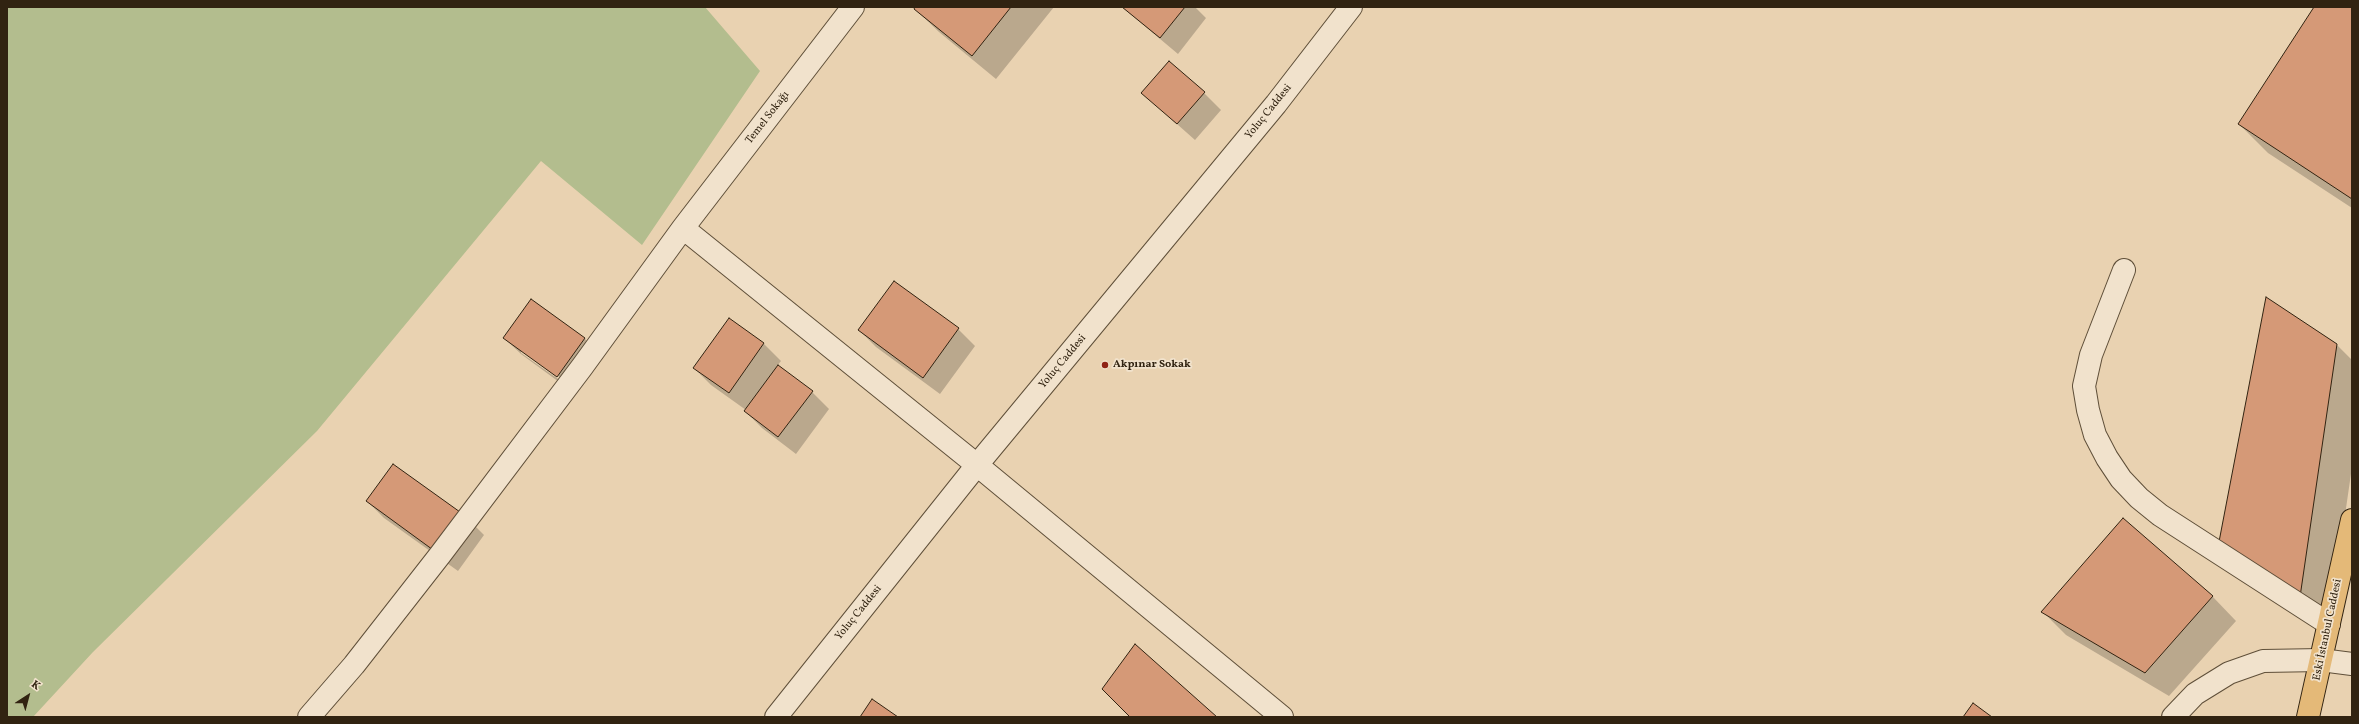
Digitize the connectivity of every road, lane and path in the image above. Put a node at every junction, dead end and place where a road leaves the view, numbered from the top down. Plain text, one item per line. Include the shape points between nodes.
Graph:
1 (853, 7) edge
2 (1351, 7) edge
3 (683, 228) junction
4 (2124, 270) dead end
5 (977, 465) junction
6 (2352, 520) edge
7 (2329, 624) junction
8 (2321, 660) junction
9 (2352, 664) edge
10 (309, 717) edge
11 (776, 717) edge
12 (1282, 717) edge
13 (2173, 717) edge
14 (2308, 717) edge

1 - 3 street, Temel Sokağı
2 - 5 street, Yoluç Caddesi via 1276,104
3 - 5 street
3 - 10 street, Temel Sokağı via 440,555 354,665
4 - 7 street via 2091,355 2084,386 2095,435 2106,458 2121,480 2160,515
5 - 11 street, Yoluç Caddesi
5 - 12 street
6 - 7 main road, Eski İstanbul Caddesi
7 - 8 main road, Eski İstanbul Caddesi
8 - 9 street
8 - 13 street via 2263,661 2229,673 2195,694
8 - 14 main road, Eski İstanbul Caddesi

